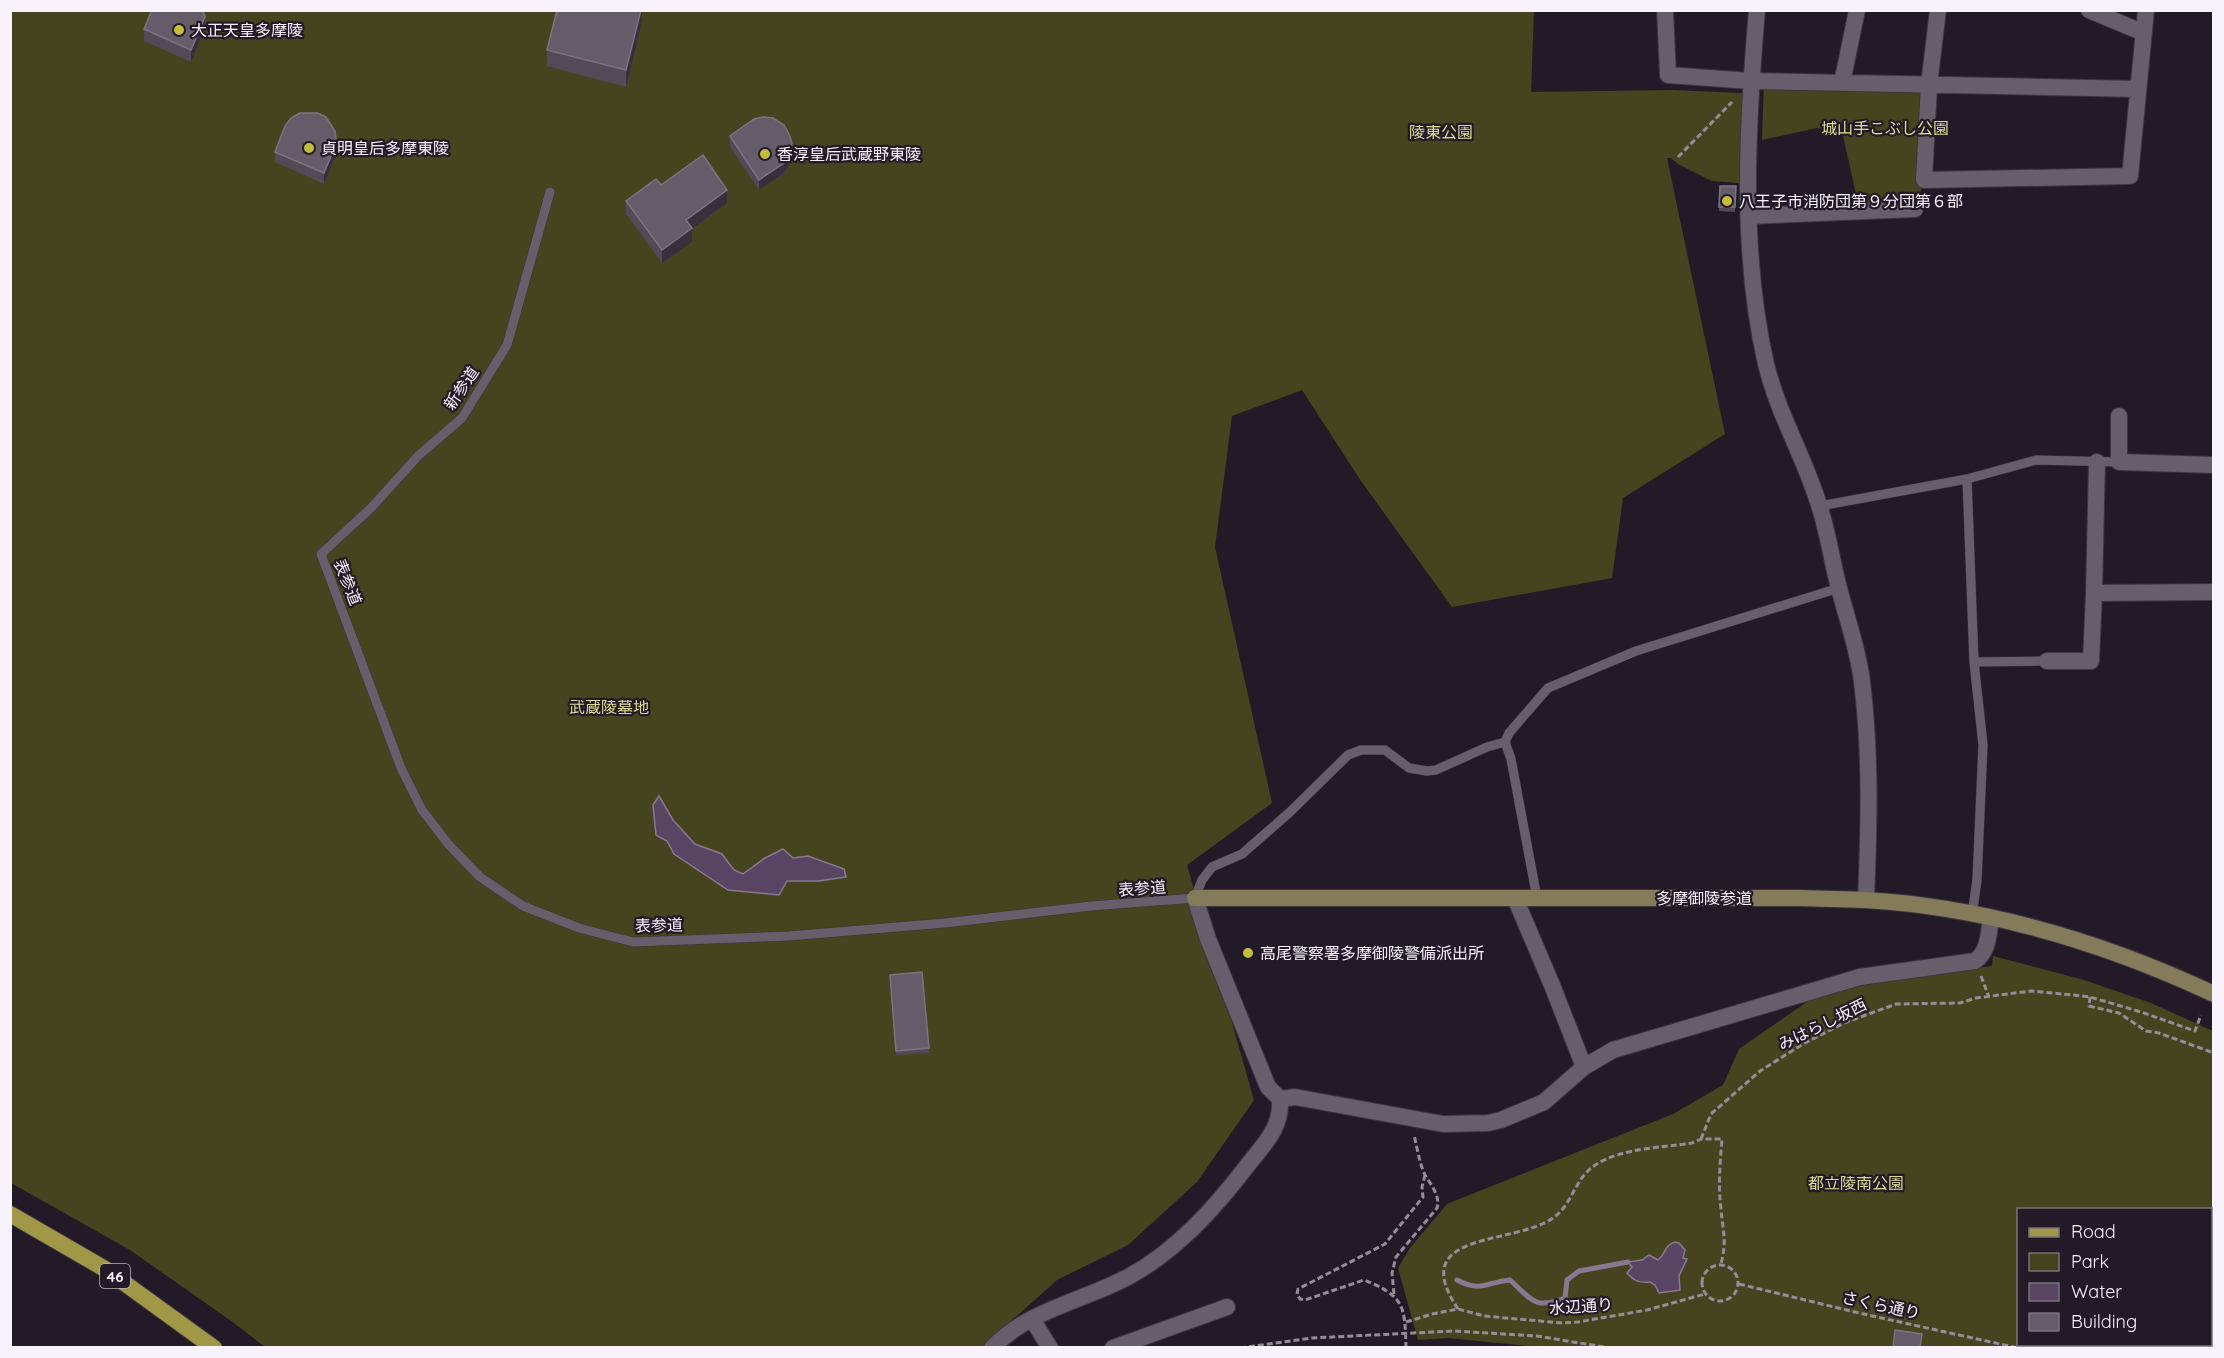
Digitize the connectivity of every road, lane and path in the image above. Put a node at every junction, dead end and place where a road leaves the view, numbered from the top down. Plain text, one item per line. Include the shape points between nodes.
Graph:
1 (1665, 10) edge
2 (1757, 10) edge
3 (1857, 10) edge
4 (1938, 10) edge
5 (2089, 10) edge
6 (2146, 10) edge
7 (2144, 33) junction
8 (1751, 81) junction
9 (1842, 83) junction
10 (1929, 85) junction
11 (2138, 89) junction
12 (1735, 100) dead end
13 (1678, 157) dead end
14 (550, 192) dead end
15 (1915, 209) dead end
16 (1749, 216) junction
17 (2119, 416) dead end
18 (2097, 462) junction
19 (2119, 462) junction
20 (2214, 465) edge
21 (1967, 479) junction
22 (1820, 506) junction
23 (321, 554) joint
24 (1839, 588) junction
25 (2214, 592) edge
26 (2094, 593) junction
27 (2047, 661) joint
28 (1974, 662) junction
29 (1505, 742) junction
30 (1515, 898) junction
31 (1537, 898) junction
32 (1188, 899) junction
33 (1866, 900) junction
34 (1972, 915) junction
35 (1991, 919) junction
36 (1975, 961) junction
37 (2213, 991) edge
38 (1989, 997) junction
39 (2090, 997) junction
40 (2201, 1016) dead end
41 (2214, 1053) edge
42 (1584, 1067) junction
43 (1280, 1099) junction
44 (1412, 1119) junction
45 (1701, 1139) junction
46 (1425, 1175) junction
47 (10, 1214) edge
48 (1721, 1264) junction
49 (1739, 1284) junction
50 (1394, 1294) junction
51 (1705, 1294) junction
52 (1227, 1307) dead end
53 (1458, 1309) junction
54 (1032, 1318) junction
55 (1406, 1322) junction
56 (1406, 1333) junction
57 (214, 1347) edge
58 (992, 1347) edge
59 (1050, 1347) edge
60 (1113, 1347) edge
61 (1240, 1347) edge
62 (1406, 1347) edge
63 (1610, 1347) edge
64 (2018, 1347) edge

1 - 8 street via 1668,75
2 - 8 street
3 - 9 street
4 - 10 street
5 - 7 street
6 - 7 street
7 - 11 street
8 - 9 street
8 - 16 street
9 - 10 street
10 - 11 street
10 - 11 street via 1924,180 2130,176
12 - 13 path
14 - 23 lane, 新参道 via 507,345 462,418 418,456 371,508
15 - 16 street
16 - 22 street via 1750,277 1766,365 1782,417
17 - 19 street
18 - 19 lane
18 - 21 lane via 2036,460
18 - 26 street
19 - 20 street
21 - 22 lane
21 - 28 lane
22 - 24 street
23 - 32 lane, 表参道 via 401,768 422,810 448,845 480,877 523,906 579,928 633,942 789,936
24 - 29 lane via 1636,651 1548,688
24 - 33 street via 1862,681 1870,807
25 - 26 street
26 - 27 street via 2091,661
27 - 28 lane
28 - 34 lane via 1983,745
29 - 31 lane
29 - 32 lane via 1427,771 1409,768 1385,750 1348,754 1242,854 1212,867
30 - 31 main road, 多摩御陵参道
30 - 32 main road, 多摩御陵参道
30 - 42 street
31 - 33 main road, 多摩御陵参道
32 - 43 street via 1268,1087
33 - 34 main road, 多摩御陵参道
34 - 35 main road, 多摩御陵参道
35 - 36 street via 1986,948
35 - 37 main road, 多摩御陵参道 via 2103,949
36 - 38 path
36 - 42 street via 1860,976 1613,1050
38 - 39 path, みはらし坂西 via 2031,992
38 - 45 path, みはらし坂西 via 1960,1003 1896,1004 1844,1023 1760,1071 1711,1114
39 - 40 path, みはらし坂西 via 2195,1031
39 - 41 path via 2089,1006 2119,1013 2145,1031
42 - 44 street via 1544,1102 1501,1120 1466,1125
43 - 44 street via 1294,1097
43 - 54 street via 1281,1112 1270,1135 1219,1200 1182,1238 1129,1276
44 - 46 path
45 - 48 path via 1722,1139 1719,1173 1726,1245
45 - 53 path via 1614,1155 1584,1175 1567,1204 1552,1219 1457,1251 1442,1276
46 - 50 path via 1431,1181 1437,1208 1396,1257 1392,1273
46 - 50 path via 1423,1197 1385,1244 1298,1289 1297,1294 1305,1300 1364,1280
47 - 57 main road, 46 via 105,1269
48 - 49 path via 1736,1273
48 - 51 path via 1705,1272
49 - 51 path via 1735,1294 1725,1301
49 - 64 path, さくら通り
50 - 55 path
51 - 53 path, 水辺通り via 1605,1319 1562,1323 1484,1316
52 - 60 street
53 - 55 path
54 - 58 street
54 - 59 street
55 - 56 path
56 - 61 path
56 - 62 path
56 - 63 path via 1454,1331 1538,1336

